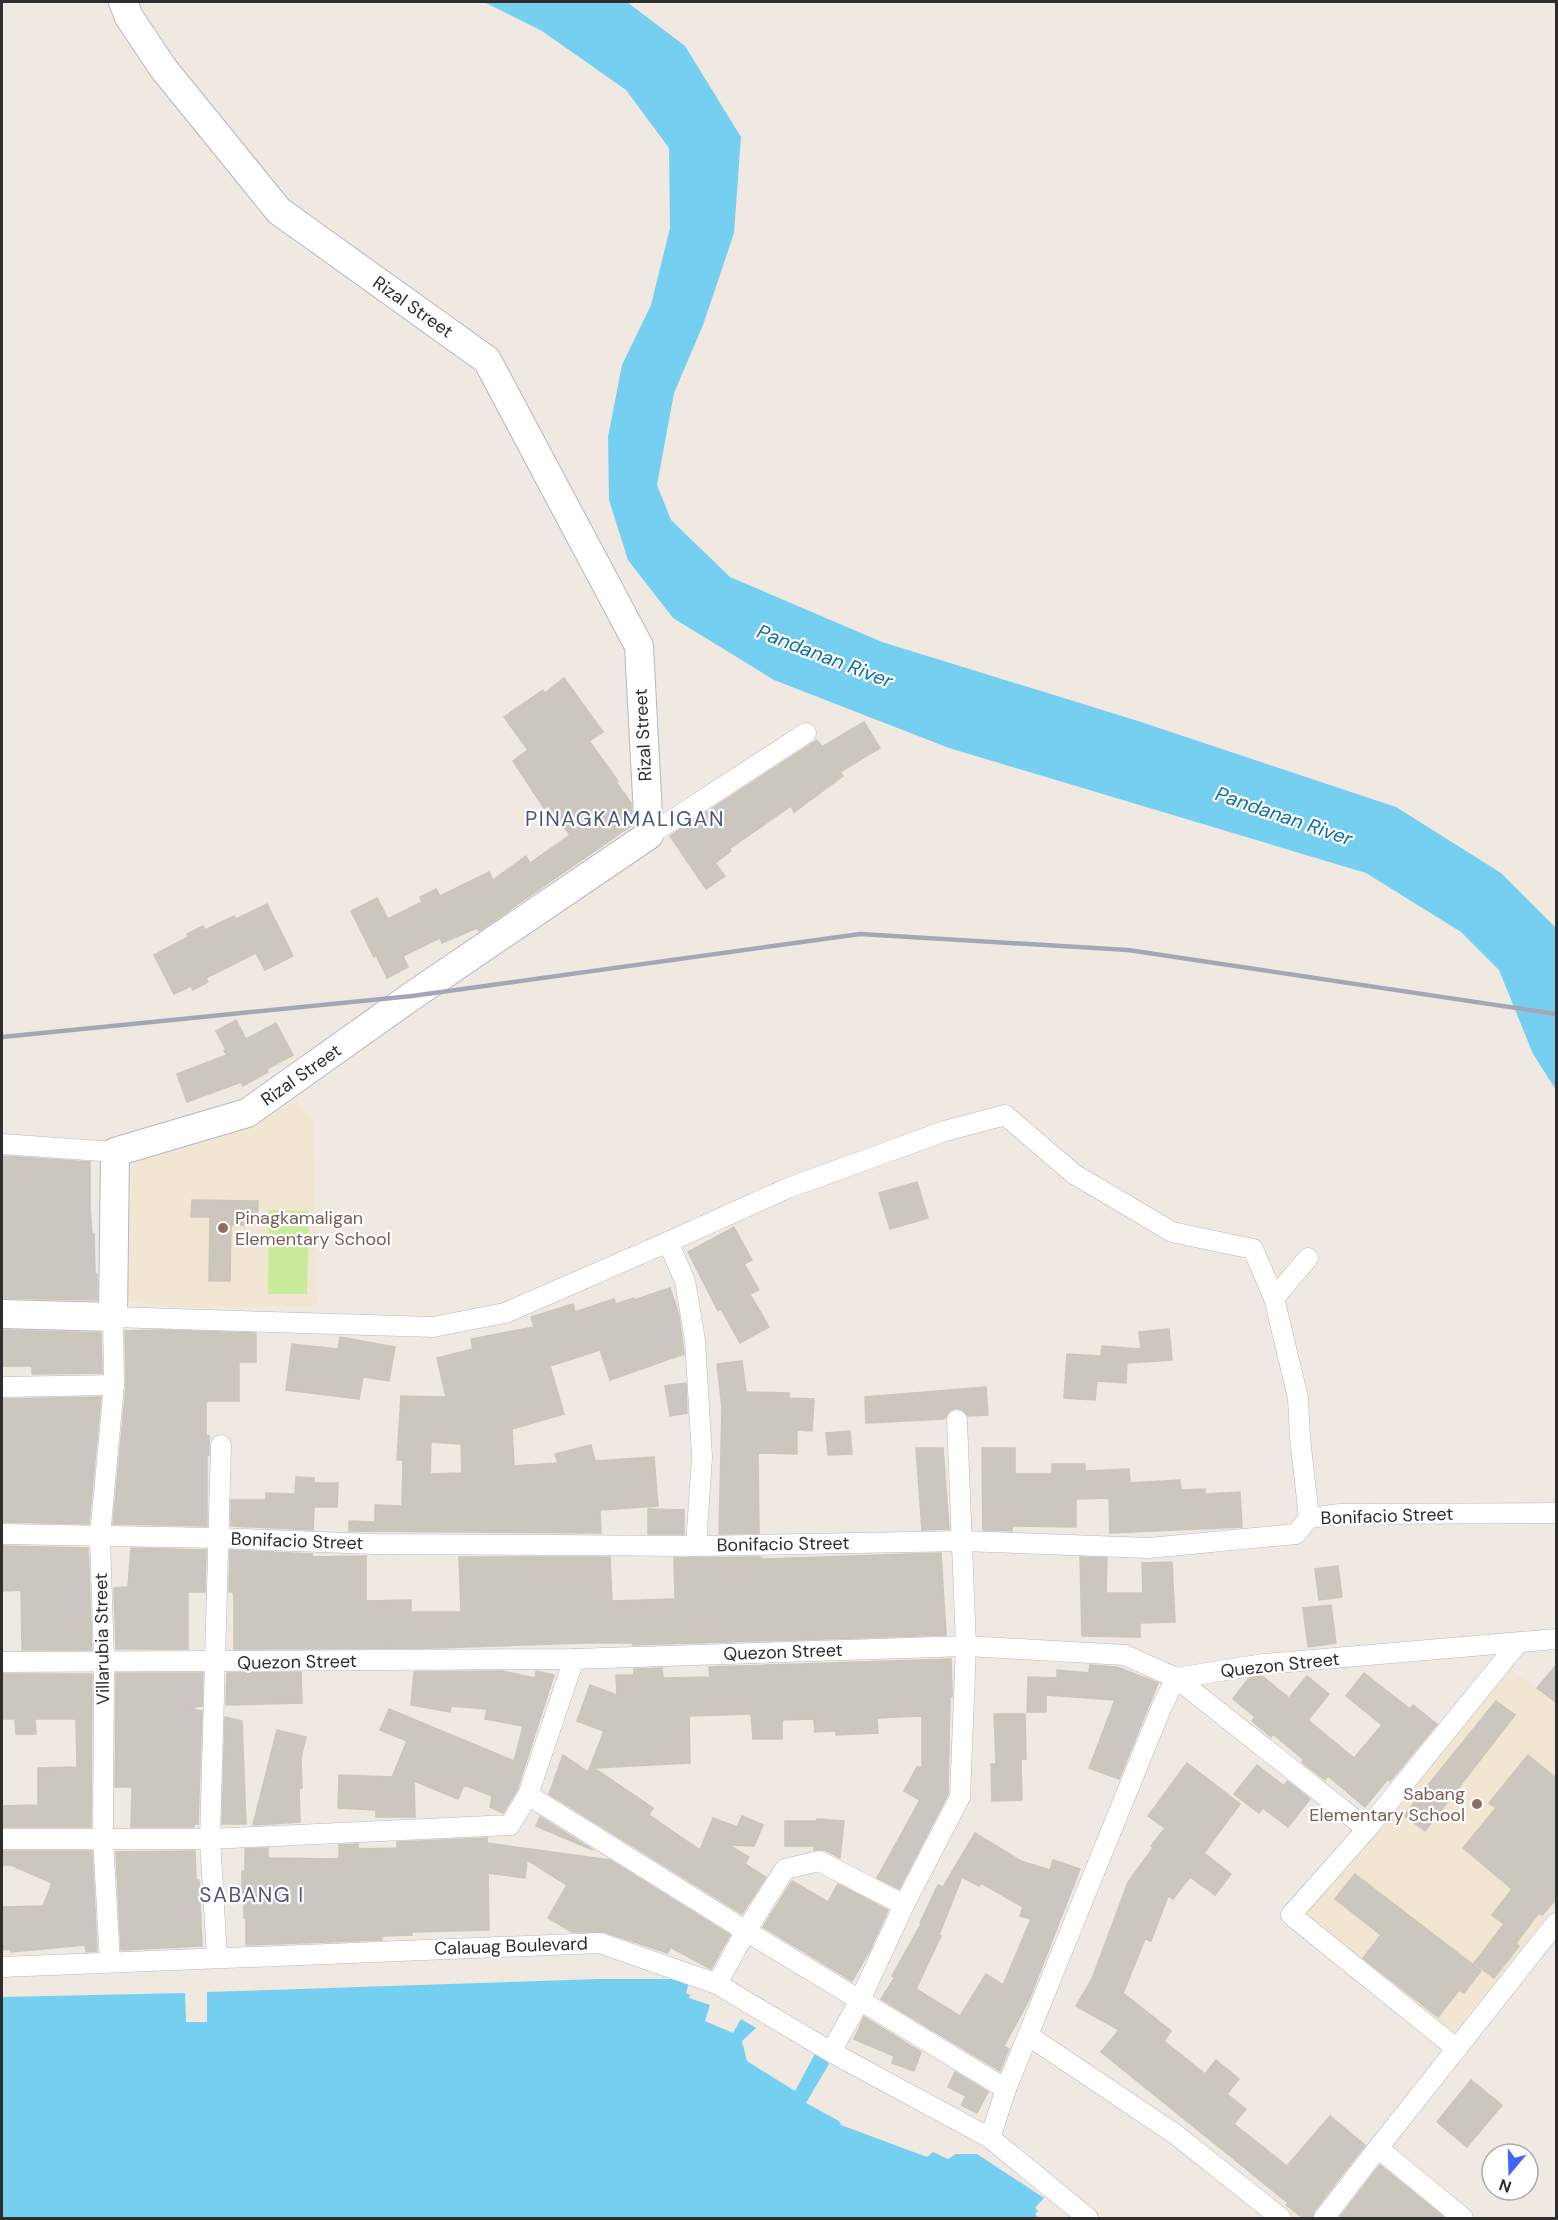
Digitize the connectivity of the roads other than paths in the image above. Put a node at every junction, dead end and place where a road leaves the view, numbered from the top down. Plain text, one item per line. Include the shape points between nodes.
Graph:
1 (123, 2) edge
2 (806, 733) dead end
3 (649, 835) junction
4 (2, 1144) edge
5 (115, 1152) junction
6 (668, 1242) junction
7 (1308, 1258) dead end
8 (1274, 1298) junction
9 (2, 1314) edge
10 (113, 1317) junction
11 (114, 1385) junction
12 (2, 1387) edge
13 (957, 1420) dead end
14 (221, 1445) dead end
15 (1557, 1513) edge
16 (1310, 1518) junction
17 (2, 1534) edge
18 (100, 1536) junction
19 (218, 1538) junction
20 (963, 1541) junction
21 (696, 1546) junction
22 (1557, 1639) edge
23 (1518, 1643) junction
24 (966, 1647) junction
25 (574, 1659) junction
26 (2, 1662) edge
27 (104, 1662) junction
28 (215, 1662) junction
29 (1176, 1678) junction
30 (528, 1795) junction
31 (1367, 1829) junction
32 (2, 1839) edge
33 (104, 1839) junction
34 (210, 1839) junction
35 (904, 1905) junction
36 (1557, 1923) edge
37 (746, 1931) junction
38 (217, 1957) junction
39 (110, 1962) junction
40 (2, 1967) edge
41 (717, 1984) junction
42 (860, 2000) junction
43 (1029, 2036) junction
44 (1457, 2049) junction
45 (831, 2052) junction
46 (1006, 2089) junction
47 (990, 2138) junction
48 (1377, 2148) junction
49 (1088, 2218) edge
50 (1281, 2218) edge
51 (1324, 2218) edge
52 (1463, 2218) edge

1 - 3 street, Rizal Street via 163,68 279,211 487,360 639,646
2 - 3 street
3 - 5 street, Rizal Street via 247,1113
4 - 5 street
5 - 10 street
6 - 8 street via 788,1188 945,1131 1005,1115 1074,1174 1172,1232 1253,1249
6 - 10 street via 505,1313 433,1327
6 - 21 street via 685,1281 695,1340 702,1457
7 - 8 street
8 - 16 street via 1298,1398
9 - 10 street
10 - 11 street, Villarubia Street
11 - 12 street
11 - 18 street, Villarubia Street
13 - 20 street
14 - 19 street
15 - 16 street, Bonifacio Street via 1340,1514
16 - 20 street, Bonifacio Street via 1296,1534 1149,1548
17 - 18 street, Bonifacio Street
18 - 19 street, Bonifacio Street
18 - 27 street, Villarubia Street
19 - 21 street, Bonifacio Street via 374,1544
19 - 28 street
20 - 21 street, Bonifacio Street
20 - 24 street
22 - 23 street, Quezon Street
23 - 29 street, Quezon Street via 1264,1664
23 - 31 street
24 - 25 street, Quezon Street
24 - 29 street, Quezon Street via 1125,1655
24 - 35 street via 960,1797
25 - 28 street, Quezon Street
25 - 30 street
26 - 27 street, Quezon Street
27 - 28 street, Quezon Street
27 - 33 street, Villarubia Street
28 - 34 street
29 - 31 street
29 - 43 street
30 - 34 street via 510,1825
30 - 37 street
31 - 44 street via 1292,1915
32 - 33 street
33 - 34 street
33 - 39 street, Villarubia Street
34 - 38 street
35 - 37 street via 819,1861 785,1869
35 - 42 street
36 - 44 street
37 - 41 street
37 - 42 street
38 - 39 street, Calauag Boulevard
38 - 41 street, Calauag Boulevard via 600,1943
39 - 40 street, Calauag Boulevard
41 - 45 street, Calauag Boulevard
42 - 45 street
42 - 46 street
43 - 46 street
43 - 50 street via 1175,2134
44 - 48 street
45 - 47 street, Calauag Boulevard
46 - 47 street
47 - 49 street, Calauag Boulevard
48 - 51 street
48 - 52 street

